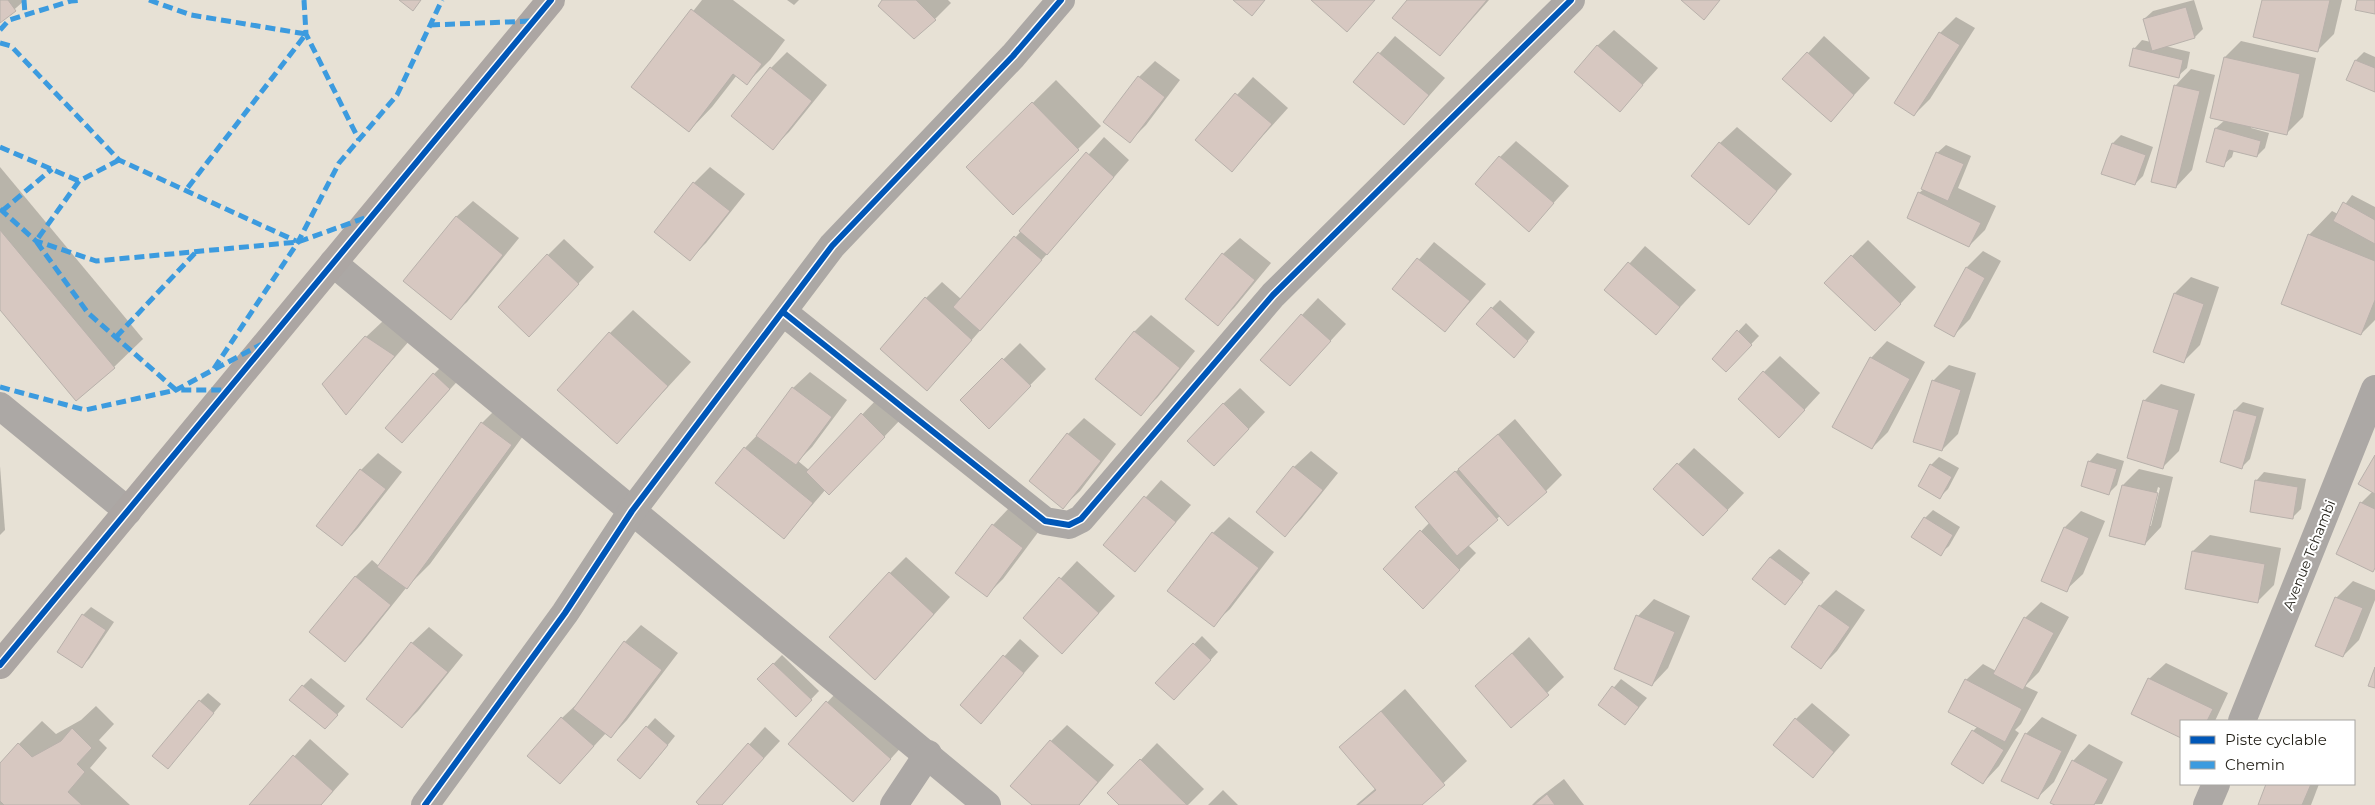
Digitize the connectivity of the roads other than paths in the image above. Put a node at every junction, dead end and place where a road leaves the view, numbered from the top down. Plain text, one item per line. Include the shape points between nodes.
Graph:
1 (551, 0) edge
2 (1061, 0) edge
3 (1571, 0) edge
4 (334, 263) junction
5 (783, 312) junction
6 (2375, 389) edge
7 (0, 406) edge
8 (128, 511) junction
9 (632, 511) junction
10 (0, 665) edge
11 (2242, 720) edge
12 (928, 754) junction
13 (2216, 785) edge
14 (425, 805) edge
15 (894, 805) edge
16 (987, 805) edge
17 (2206, 805) edge

1 - 4 street
2 - 5 street via 1013,56 832,246
3 - 5 street via 1273,295 1081,519 1069,525 1045,521
4 - 8 street
4 - 9 street
5 - 9 street
6 - 11 street, Avenue Tchambi
7 - 8 street
8 - 10 street
9 - 12 street
9 - 14 street via 565,613
12 - 15 street
12 - 16 street
13 - 17 street

